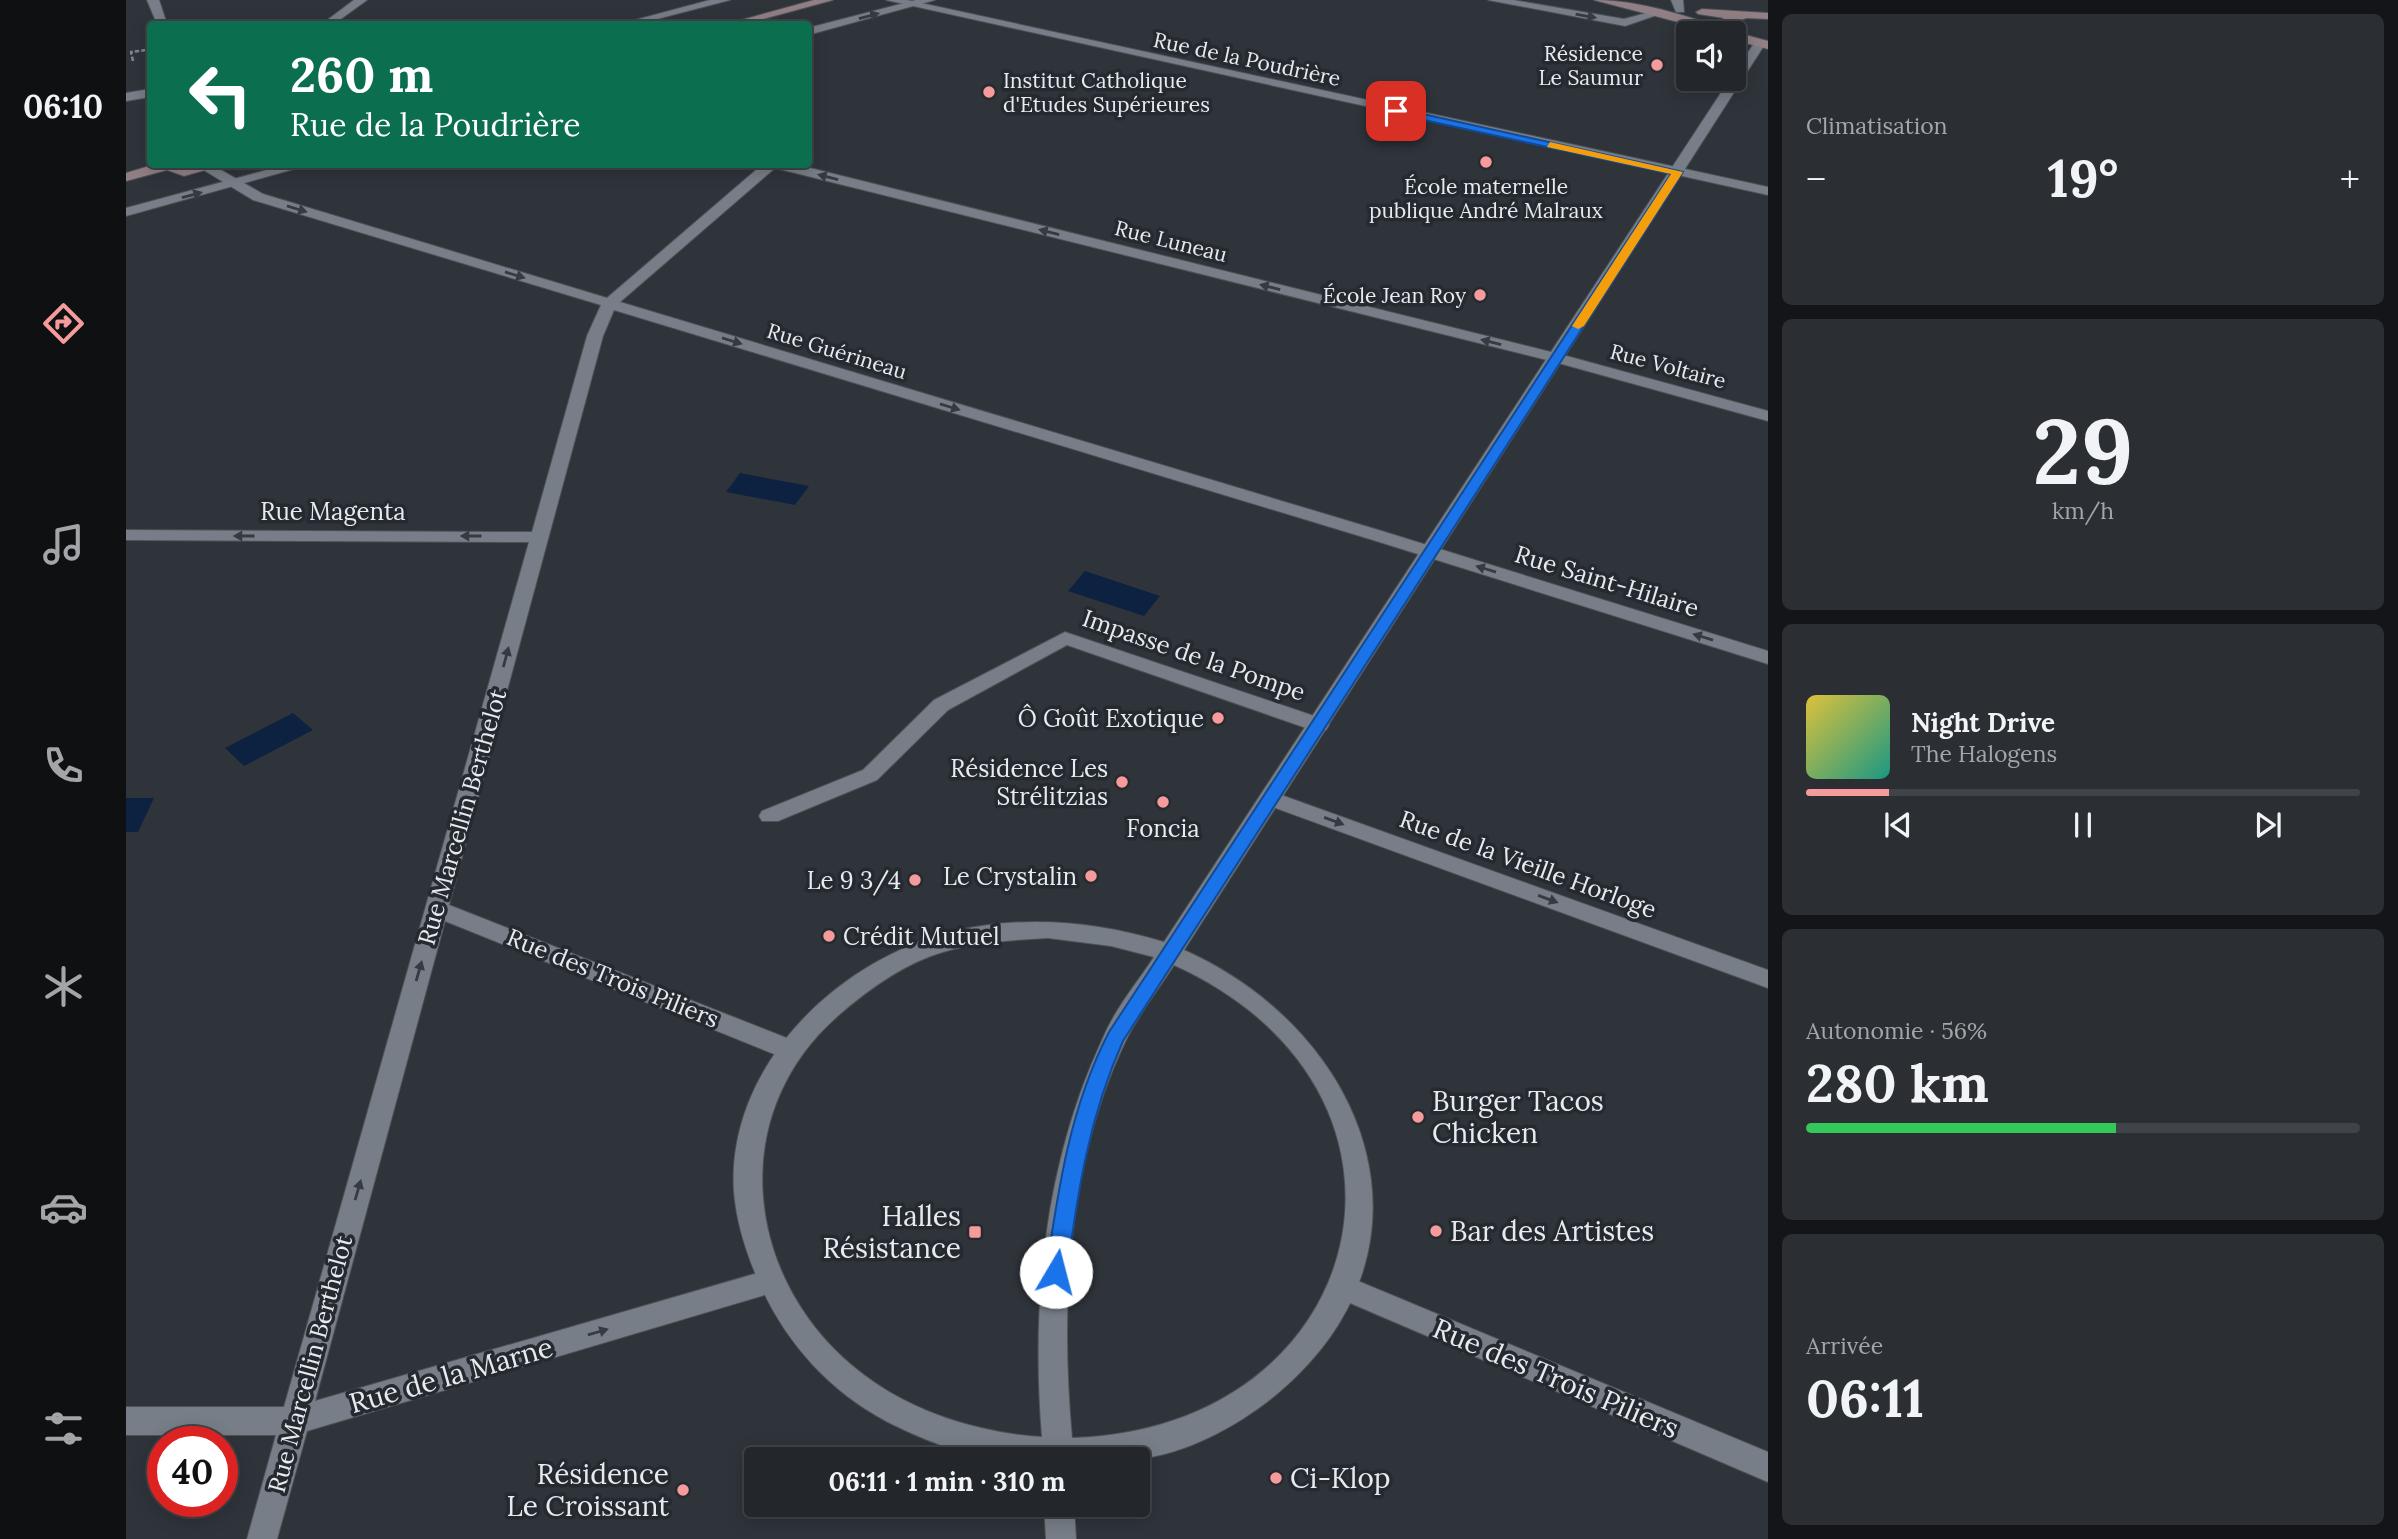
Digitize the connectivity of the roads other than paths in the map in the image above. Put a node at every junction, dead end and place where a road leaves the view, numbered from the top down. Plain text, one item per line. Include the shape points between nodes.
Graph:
1 (153, 0) edge
2 (361, 0) edge
3 (724, 0) edge
4 (827, 0) edge
5 (892, 0) edge
6 (929, 0) edge
7 (1494, 0) edge
8 (1600, 0) edge
9 (1606, 0) edge
10 (1678, 5) edge
11 (908, 6) junction
12 (1654, 14) junction
13 (1738, 16) junction
14 (1768, 16) edge
15 (162, 21) edge
16 (331, 21) edge
17 (638, 21) edge
18 (745, 21) edge
19 (1682, 21) edge
20 (1727, 21) edge
21 (812, 31) edge
22 (1746, 38) edge
23 (1763, 44) edge
24 (147, 94) edge
25 (126, 97) edge
26 (156, 168) edge
27 (170, 168) edge
28 (209, 168) edge
29 (216, 168) edge
30 (292, 168) edge
31 (769, 168) edge
32 (790, 168) edge
33 (1678, 172) junction
34 (126, 177) edge
35 (234, 184) junction
36 (1768, 191) edge
37 (126, 212) edge
38 (609, 304) junction
39 (1557, 358) junction
40 (1768, 416) edge
41 (126, 536) edge
42 (540, 537) junction
43 (1430, 552) junction
44 (1768, 658) edge
45 (1319, 725) junction
46 (1270, 798) junction
47 (770, 816) dead end
48 (436, 909) junction
49 (1170, 954) junction
50 (1768, 979) edge
51 (788, 1049) junction
52 (768, 1282) junction
53 (1346, 1288) junction
54 (126, 1421) edge
55 (294, 1421) junction
56 (1001, 1447) edge
57 (1057, 1447) edge
58 (1132, 1447) edge
59 (1768, 1467) edge
60 (1060, 1517) edge
61 (261, 1539) edge
62 (1061, 1539) edge

1 - 15 street
2 - 16 street
3 - 17 street
4 - 18 main road
5 - 11 street, Rue de la Poudrière
6 - 11 street
7 -> 12 street via 1625,23
8 - 12 main road
9 - 10 main road
10 - 13 main road
21 -> 11 street
11 - 33 street, Rue de la Poudrière
12 - 19 main road
13 - 14 main road
13 - 20 main road
22 - 23 main road
23 - 33 street
24 - 25 street
26 - 34 main road
27 - 28 main road via 184,172
29 - 35 street, Rue Guérineau
30 - 35 street
31 - 38 street, Rue Marcellin Berthelot
39 -> 32 street, Rue Luneau
33 - 36 street, Rue de la Poudrière
33 - 39 street
37 -> 35 street
35 -> 38 street, Rue Guérineau via 258,197
38 - 42 street, Rue Marcellin Berthelot via 595,336
38 -> 43 street, Rue Guérineau
39 - 40 street, Rue Voltaire
39 - 43 street
42 -> 41 street, Rue Magenta
48 -> 42 street, Rue Marcellin Berthelot
44 -> 43 street, Rue Saint-Hilaire
43 - 45 street
45 - 46 street
45 - 47 street, Impasse de la Pompe via 1065,638 941,705 870,775
46 - 49 street
46 -> 50 street, Rue de la Vieille Horloge
48 - 51 street, Rue des Trois Piliers
55 -> 48 street, Rue Marcellin Berthelot
49 - 51 street via 1110,937 1048,929 987,933 928,948 874,972 827,1006
49 - 53 street via 1205,969 1271,1015 1310,1058 1340,1108 1357,1163 1360,1222
49 - 57 street via 1115,1037 1094,1084 1070,1171 1056,1272 1051,1368
51 - 52 street via 760,1101 747,1159 749,1220
55 -> 52 street, Rue de la Marne
52 - 56 street via 797,1327 834,1368 881,1402 935,1429
53 - 58 street via 1287,1370 1240,1406
53 - 59 street, Rue des Trois Piliers
54 - 55 street, Rue de la Marne
55 - 61 street, Rue Marcellin Berthelot
60 - 62 street

